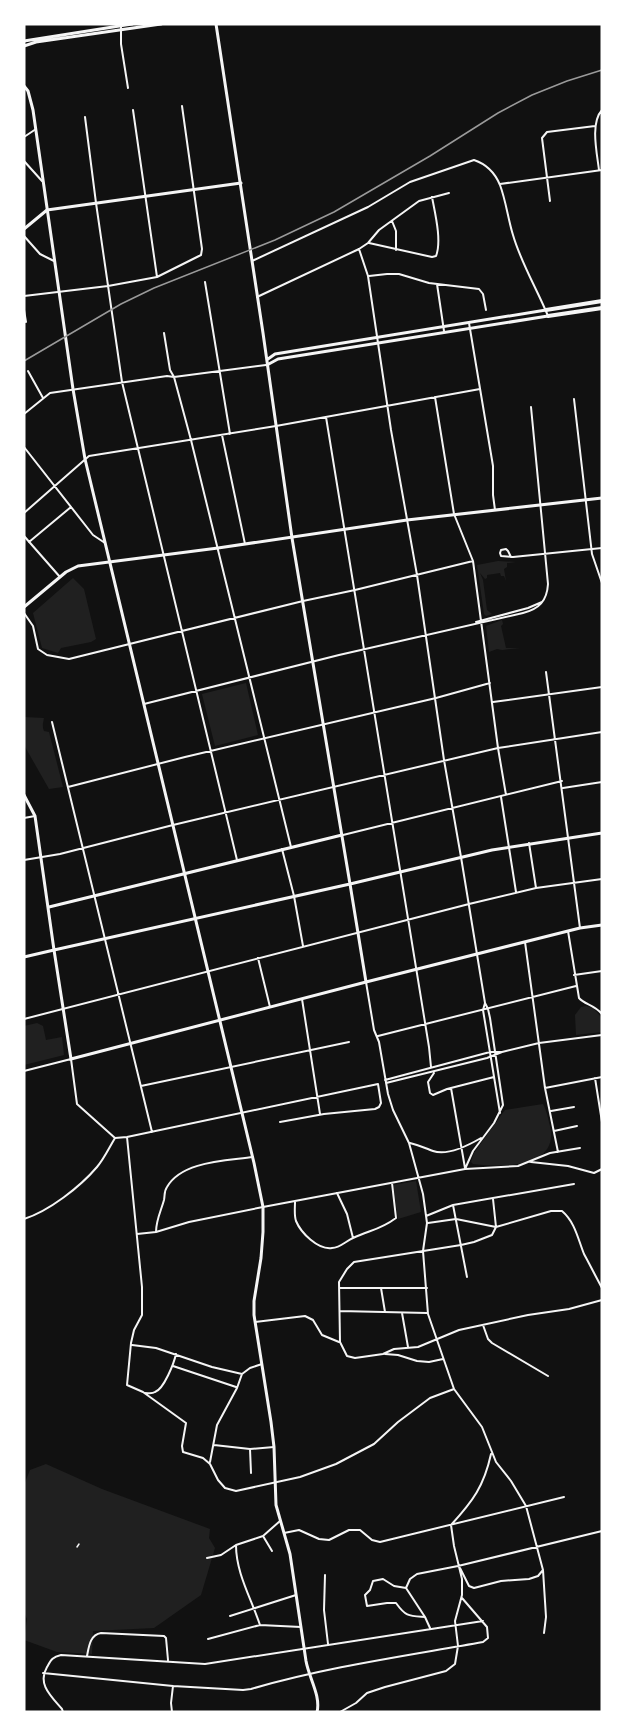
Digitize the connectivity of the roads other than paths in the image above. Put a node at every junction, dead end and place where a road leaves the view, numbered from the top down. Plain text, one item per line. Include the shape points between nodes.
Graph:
1 (132, 24) edge
2 (161, 24) edge
3 (216, 24) edge
4 (121, 27) edge
5 (24, 41) edge
6 (24, 46) edge
7 (24, 86) edge
8 (128, 88) dead end
9 (182, 106) dead end
10 (133, 110) dead end
11 (85, 117) dead end
12 (602, 124) edge
13 (595, 126) junction
14 (36, 129) junction
15 (24, 137) edge
16 (602, 141) edge
17 (24, 161) edge
18 (600, 170) edge
19 (547, 177) junction
20 (44, 183) junction
21 (241, 183) junction
22 (500, 184) junction
23 (194, 189) junction
24 (448, 193) dead end
25 (144, 196) junction
26 (432, 197) junction
27 (550, 201) dead end
28 (96, 203) junction
29 (47, 210) junction
30 (392, 221) junction
31 (24, 229) edge
32 (24, 236) edge
33 (368, 243) junction
34 (359, 249) junction
35 (396, 250) junction
36 (252, 261) junction
37 (55, 262) junction
38 (368, 276) junction
39 (157, 277) junction
40 (205, 282) dead end
41 (437, 284) junction
42 (108, 286) junction
43 (59, 292) junction
44 (24, 296) edge
45 (257, 297) junction
46 (602, 301) edge
47 (602, 308) edge
48 (24, 310) edge
49 (486, 310) dead end
50 (546, 310) junction
51 (548, 316) junction
52 (26, 322) dead end
53 (469, 322) junction
54 (443, 326) junction
55 (470, 329) junction
56 (164, 333) dead end
57 (444, 333) junction
58 (378, 336) junction
59 (379, 343) junction
60 (267, 362) junction
61 (28, 371) dead end
62 (220, 371) junction
63 (174, 377) junction
64 (122, 382) junction
65 (73, 389) junction
66 (480, 389) junction
67 (435, 397) junction
68 (43, 398) junction
69 (574, 399) dead end
70 (388, 406) junction
71 (531, 407) dead end
72 (24, 414) edge
73 (326, 417) junction
74 (276, 426) junction
75 (230, 434) junction
76 (222, 435) junction
77 (191, 440) junction
78 (24, 447) edge
79 (138, 448) junction
80 (85, 459) junction
81 (55, 486) junction
82 (602, 498) edge
83 (586, 500) junction
84 (540, 505) junction
85 (71, 507) junction
86 (495, 510) junction
87 (24, 513) edge
88 (454, 514) junction
89 (407, 520) junction
90 (344, 530) junction
91 (24, 536) edge
92 (292, 538) junction
93 (29, 542) junction
94 (105, 543) junction
95 (245, 544) junction
96 (218, 548) junction
97 (602, 548) edge
98 (591, 549) junction
99 (544, 554) junction
100 (164, 555) junction
101 (511, 557) dead end
102 (473, 561) junction
103 (110, 562) junction
104 (417, 574) junction
105 (60, 577) junction
106 (602, 583) edge
107 (355, 590) junction
108 (303, 601) junction
109 (24, 607) edge
110 (24, 613) edge
111 (235, 617) junction
112 (481, 621) junction
113 (182, 630) junction
114 (426, 635) junction
115 (129, 644) junction
116 (364, 650) junction
117 (313, 662) junction
118 (546, 672) dead end
119 (250, 678) junction
120 (490, 683) junction
121 (602, 687) edge
122 (196, 691) junction
123 (550, 694) junction
124 (436, 698) junction
125 (492, 702) junction
126 (144, 704) junction
127 (374, 711) junction
128 (52, 722) dead end
129 (324, 725) junction
130 (602, 732) edge
131 (264, 739) junction
132 (555, 739) junction
133 (498, 748) junction
134 (212, 752) junction
135 (444, 760) junction
136 (158, 764) junction
137 (384, 775) junction
138 (562, 781) junction
139 (602, 782) edge
140 (68, 787) junction
141 (334, 787) junction
142 (562, 788) junction
143 (24, 795) edge
144 (506, 795) junction
145 (501, 796) junction
146 (279, 799) junction
147 (453, 808) junction
148 (226, 812) junction
149 (35, 816) junction
150 (24, 818) edge
151 (392, 822) junction
152 (173, 825) junction
153 (602, 832) edge
154 (342, 835) junction
155 (567, 838) junction
156 (529, 843) junction
157 (509, 846) junction
158 (291, 847) junction
159 (82, 849) junction
160 (282, 849) junction
161 (42, 857) junction
162 (461, 857) junction
163 (24, 860) edge
164 (238, 860) junction
165 (400, 872) junction
166 (185, 873) junction
167 (602, 879) edge
168 (574, 883) junction
169 (350, 884) junction
170 (536, 888) junction
171 (516, 892) junction
172 (94, 896) junction
173 (294, 896) junction
174 (469, 904) junction
175 (49, 907) junction
176 (195, 919) junction
177 (407, 919) junction
178 (602, 925) edge
179 (580, 928) junction
180 (357, 932) junction
181 (568, 932) junction
182 (104, 939) junction
183 (525, 942) junction
184 (303, 946) junction
185 (54, 950) junction
186 (477, 954) junction
187 (24, 957) edge
188 (258, 958) junction
189 (416, 969) junction
190 (208, 971) junction
191 (602, 971) edge
192 (574, 975) junction
193 (366, 982) junction
194 (576, 986) junction
195 (118, 994) junction
196 (532, 997) junction
197 (302, 999) junction
198 (485, 1003) junction
199 (270, 1007) junction
200 (63, 1009) junction
201 (488, 1009) junction
202 (483, 1010) junction
203 (602, 1014) edge
204 (24, 1019) edge
205 (220, 1019) junction
206 (425, 1024) junction
207 (602, 1035) edge
208 (377, 1036) junction
209 (349, 1042) dead end
210 (130, 1043) junction
211 (539, 1043) junction
212 (310, 1049) junction
213 (496, 1053) junction
214 (490, 1054) junction
215 (71, 1059) junction
216 (231, 1067) junction
217 (431, 1067) junction
218 (24, 1071) edge
219 (433, 1071) junction
220 (494, 1077) junction
221 (602, 1077) edge
222 (595, 1078) junction
223 (385, 1081) junction
224 (141, 1086) junction
225 (451, 1088) junction
226 (545, 1088) junction
227 (317, 1096) junction
228 (574, 1107) dead end
229 (551, 1111) junction
230 (242, 1112) junction
231 (500, 1113) junction
232 (320, 1115) junction
233 (280, 1122) dead end
234 (602, 1122) edge
235 (577, 1126) dead end
236 (554, 1131) junction
237 (152, 1132) junction
238 (127, 1137) junction
239 (483, 1137) junction
240 (115, 1138) junction
241 (409, 1143) junction
242 (461, 1147) junction
243 (580, 1148) dead end
244 (558, 1152) junction
245 (253, 1156) junction
246 (531, 1162) junction
247 (465, 1169) junction
248 (602, 1169) edge
249 (419, 1177) junction
250 (392, 1183) junction
251 (574, 1184) dead end
252 (337, 1193) junction
253 (493, 1199) junction
254 (295, 1201) junction
255 (453, 1205) junction
256 (262, 1207) junction
257 (426, 1215) junction
258 (24, 1219) edge
259 (456, 1219) junction
260 (427, 1223) junction
261 (496, 1227) junction
262 (156, 1232) junction
263 (137, 1234) junction
264 (353, 1238) junction
265 (461, 1245) junction
266 (423, 1251) junction
267 (467, 1277) dead end
268 (381, 1287) junction
269 (340, 1288) junction
270 (427, 1288) junction
271 (602, 1288) edge
272 (602, 1300) edge
273 (340, 1311) junction
274 (386, 1312) junction
275 (402, 1312) junction
276 (428, 1314) junction
277 (255, 1322) junction
278 (483, 1325) junction
279 (437, 1339) junction
280 (340, 1342) junction
281 (132, 1345) junction
282 (408, 1347) junction
283 (176, 1354) junction
284 (383, 1354) junction
285 (443, 1359) junction
286 (262, 1364) junction
287 (173, 1366) junction
288 (242, 1374) junction
289 (548, 1376) dead end
290 (237, 1388) junction
291 (454, 1389) junction
292 (143, 1392) junction
293 (213, 1445) junction
294 (274, 1447) junction
295 (250, 1449) junction
296 (491, 1454) junction
297 (210, 1464) junction
298 (250, 1473) dead end
299 (275, 1483) junction
300 (564, 1497) dead end
301 (526, 1506) junction
302 (280, 1521) junction
303 (451, 1525) junction
304 (602, 1531) edge
305 (284, 1533) junction
306 (263, 1536) junction
307 (236, 1545) junction
308 (538, 1547) junction
309 (272, 1551) dead end
310 (207, 1558) dead end
311 (458, 1566) junction
312 (543, 1570) junction
313 (325, 1575) dead end
314 (406, 1588) junction
315 (296, 1595) junction
316 (462, 1598) junction
317 (255, 1609) junction
318 (230, 1616) dead end
319 (425, 1617) junction
320 (483, 1621) junction
321 (260, 1625) junction
322 (454, 1625) junction
323 (301, 1627) junction
324 (430, 1628) junction
325 (544, 1633) dead end
326 (208, 1639) dead end
327 (328, 1644) junction
328 (458, 1646) junction
329 (304, 1648) junction
330 (87, 1656) junction
331 (168, 1661) junction
332 (44, 1672) junction
333 (308, 1674) junction
334 (173, 1686) junction
335 (63, 1712) edge
336 (172, 1712) edge
337 (317, 1712) edge
338 (339, 1712) edge

1 - 4 main road
2 - 4 main road
3 - 21 main road
4 - 5 main road
4 - 6 main road
4 - 8 street
7 - 14 main road
9 - 23 street
10 - 25 street
11 - 28 street
12 - 13 street via 602,110
12 - 16 street
13 - 18 street
13 - 19 street via 544,134
14 - 15 street
14 - 20 main road
17 - 20 street
18 - 19 street
19 - 22 street
19 - 27 street
20 - 29 main road
21 - 23 main road
21 - 36 main road
22 - 36 street via 484,163 474,160 458,164 410,182 368,207
22 - 50 street via 513,236
23 - 25 main road
23 - 39 street via 201,255
24 - 26 street
25 - 28 main road
25 - 39 street
26 - 30 street via 419,201
26 - 35 street via 438,239 436,256
28 - 29 main road
28 - 42 street
29 - 31 main road
29 - 37 main road
30 - 33 street
30 - 35 street
32 - 37 street via 40,254
33 - 34 street
33 - 35 street
34 - 38 street
34 - 45 street
36 - 45 main road
37 - 43 main road
38 - 41 street via 394,274
38 - 58 street
39 - 42 street
40 - 62 street
41 - 49 street via 481,290
41 - 54 street
42 - 43 street
42 - 64 street
43 - 44 street
43 - 65 main road
45 - 60 main road
46 - 50 highway
47 - 51 highway
48 - 52 street
50 - 51 street
50 - 53 main road
51 - 55 main road
53 - 54 main road
53 - 55 street
54 - 57 street
54 - 58 main road
55 - 57 main road
55 - 66 street
56 - 63 street
57 - 59 main road
58 - 59 street
58 - 60 main road via 275,354
59 - 60 main road
59 - 70 street
60 - 62 street
60 - 74 main road
61 - 68 street
62 - 63 street
62 - 75 street
63 - 64 street
63 - 77 street
64 - 65 street
64 - 79 street
65 - 68 street
65 - 80 main road
66 - 67 street
66 - 86 street via 493,466
67 - 70 street
67 - 88 street
68 - 72 street
69 - 83 street
70 - 73 street
70 - 89 street
71 - 84 street
73 - 74 street
73 - 90 street
74 - 75 street
74 - 92 main road
75 - 76 street
76 - 77 street
76 - 95 street
77 - 79 street
77 - 96 street
78 - 81 street
79 - 80 street
79 - 100 street
80 - 81 street
80 - 94 main road
81 - 85 street
81 - 87 street
82 - 83 main road
83 - 84 main road
83 - 98 street
84 - 86 main road
84 - 99 street
85 - 93 street
85 - 94 street via 93,535
86 - 88 main road
88 - 89 main road
88 - 102 street
89 - 90 main road
89 - 104 street
90 - 92 main road
90 - 107 street
91 - 93 street
92 - 95 main road
92 - 108 main road
93 - 105 street
94 - 103 main road
95 - 96 main road
96 - 100 main road
96 - 111 street
97 - 98 street
98 - 99 street
98 - 106 street
99 - 101 street
99 - 112 street via 548,587 542,602
100 - 103 main road
100 - 113 street
102 - 104 street
102 - 112 street
103 - 105 main road via 78,566
103 - 115 main road
104 - 107 street
104 - 114 street
105 - 109 main road
107 - 108 street
107 - 116 street
108 - 111 street
108 - 117 main road
110 - 115 street via 33,626 38,648 47,655 69,658
111 - 113 street
111 - 119 street
112 - 114 street
112 - 120 street
113 - 115 street
113 - 122 street
114 - 116 street
114 - 124 street
115 - 126 main road
116 - 117 street
116 - 127 street
117 - 119 street
117 - 129 main road
118 - 123 street
119 - 122 street
119 - 131 street
120 - 124 street
120 - 125 street
121 - 123 street
122 - 126 street
122 - 134 street
123 - 125 street
123 - 132 street
124 - 127 street
124 - 135 street
125 - 133 street
126 - 136 main road
127 - 129 street
127 - 137 street
128 - 140 street
129 - 131 street
129 - 141 main road
130 - 132 street
131 - 134 street
131 - 146 street
132 - 133 street
132 - 138 street
133 - 135 street
133 - 144 street
134 - 136 street
134 - 148 street
135 - 137 street
135 - 147 street
136 - 140 street
136 - 152 main road
137 - 141 street
137 - 151 street
138 - 142 street
138 - 144 street
139 - 142 street
140 - 159 street
141 - 146 street
141 - 154 main road
142 - 155 street
143 - 149 main road
144 - 145 street
145 - 147 street
145 - 157 street
146 - 148 street
146 - 158 street
147 - 151 street
147 - 162 street
148 - 152 street
148 - 164 street
149 - 150 street
149 - 161 main road
151 - 154 street
151 - 165 street
152 - 159 street
152 - 166 main road
153 - 155 main road
154 - 158 main road
154 - 169 main road
155 - 156 main road
155 - 168 street
156 - 157 main road
156 - 170 street
157 - 162 main road
157 - 171 street
158 - 160 main road
159 - 161 street
159 - 172 street
160 - 164 main road
160 - 173 street
161 - 163 street
161 - 175 main road
162 - 165 main road
162 - 174 street
164 - 166 main road
165 - 169 main road
165 - 177 street
166 - 172 main road
166 - 176 main road
167 - 168 street
168 - 170 street
168 - 179 street
169 - 173 main road
169 - 180 main road
170 - 171 street
171 - 174 street
172 - 175 main road
172 - 182 street
173 - 176 main road
173 - 184 street
174 - 177 street
174 - 186 street
175 - 185 main road
176 - 182 main road
176 - 190 main road
177 - 180 street
177 - 189 street
178 - 179 main road
179 - 181 main road
180 - 184 street
180 - 193 main road
181 - 183 main road
181 - 192 street
182 - 185 main road
182 - 195 street
183 - 186 main road
183 - 196 street
184 - 188 street
185 - 187 main road
185 - 200 main road
186 - 189 main road
186 - 198 street
188 - 190 street
188 - 199 street
189 - 193 main road
189 - 206 street
190 - 195 street
190 - 205 main road
191 - 192 street
192 - 194 street
193 - 197 main road
193 - 208 street
194 - 196 street
194 - 203 street via 580,999
195 - 200 street
195 - 210 street
196 - 201 street
196 - 211 street
197 - 199 main road
197 - 212 street
198 - 201 street
198 - 202 street
199 - 205 main road
200 - 204 street
200 - 215 main road
201 - 202 street
201 - 213 street
202 - 206 street
202 - 214 street
205 - 210 main road
205 - 216 main road
206 - 208 street
206 - 217 street
207 - 211 street
208 - 223 street
209 - 212 street
210 - 215 main road
210 - 224 street
211 - 213 street
211 - 226 street
212 - 216 street
212 - 227 street
213 - 214 street
213 - 231 street via 504,1104
214 - 217 street
214 - 219 street
214 - 220 street
215 - 218 street
215 - 240 street via 77,1104
216 - 224 street
216 - 230 main road
217 - 223 street
219 - 223 street
219 - 225 street via 428,1082 432,1094
220 - 225 street
220 - 231 street
221 - 222 street
222 - 226 street
222 - 234 street
223 - 241 street via 393,1110
224 - 237 street
225 - 242 street
226 - 229 street
227 - 230 street
227 - 232 street
227 - 232 street via 378,1083 381,1101 375,1109
228 - 229 street
229 - 236 street
230 - 237 street
230 - 245 main road
231 - 239 street
232 - 233 street
235 - 236 street
236 - 244 street
237 - 238 street
238 - 240 street
238 - 263 street
239 - 242 street
239 - 247 street
240 - 258 street via 98,1166 80,1184 38,1214
241 - 242 street via 437,1152
241 - 249 street
242 - 247 street
243 - 244 street
244 - 246 street
245 - 256 main road
245 - 262 street via 192,1167 174,1178 165,1189
246 - 247 street
246 - 248 street via 594,1173
247 - 249 street
249 - 250 street
249 - 257 street
250 - 252 street
250 - 264 street via 396,1218
251 - 253 street
252 - 254 street
252 - 264 street
253 - 255 street
253 - 261 street
254 - 256 street
254 - 264 street via 295,1219 315,1243 330,1249
255 - 257 street
255 - 259 street
256 - 262 street
256 - 277 main road via 263,1245 254,1301
257 - 260 street
259 - 260 street
259 - 261 street
259 - 265 street
260 - 266 street
261 - 265 street via 492,1235
261 - 271 street via 562,1211 569,1217
262 - 263 street
263 - 281 street via 142,1315
265 - 266 street
265 - 267 street
266 - 269 street via 354,1262 342,1276
266 - 270 street
268 - 269 street
268 - 270 street
268 - 274 street
269 - 273 street
270 - 276 street
272 - 278 street
273 - 274 street
273 - 280 street
274 - 275 street
275 - 276 street
275 - 282 street
276 - 279 street
277 - 280 street via 305,1316 313,1320 322,1335
277 - 286 main road
278 - 279 street
278 - 289 street via 492,1343
279 - 282 street
279 - 285 street
280 - 284 street via 347,1356
281 - 283 street
281 - 292 street via 127,1385
282 - 284 street
283 - 287 street
283 - 288 street
284 - 285 street via 429,1362
285 - 291 street
286 - 288 street
286 - 294 main road
287 - 290 street
287 - 292 street via 159,1390
288 - 290 street
290 - 293 street via 220,1418
291 - 296 street via 482,1427
291 - 299 street via 430,1398 374,1444 336,1464
292 - 297 street via 186,1423 183,1452
293 - 295 street
293 - 297 street
294 - 295 street
294 - 299 main road
295 - 298 street
296 - 301 street
296 - 303 street via 482,1486
297 - 299 street via 225,1488 236,1491
299 - 302 main road
300 - 301 street
301 - 303 street
301 - 308 street
302 - 305 main road
302 - 306 street
303 - 305 street via 380,1542 360,1530 349,1530 329,1540 299,1530
303 - 311 street
304 - 308 street
305 - 315 main road
306 - 307 street
306 - 309 street
307 - 310 street
307 - 317 street via 238,1568
308 - 311 street
308 - 312 street
311 - 312 street via 474,1588 529,1579
311 - 314 street via 417,1574
311 - 316 street
312 - 325 street
313 - 327 street
314 - 319 street
314 - 319 street via 383,1580 373,1581 365,1595 367,1606 396,1603 409,1616
315 - 317 street
315 - 323 main road
316 - 320 street
316 - 322 street
317 - 318 street
317 - 321 street
319 - 324 street
320 - 322 street
320 - 328 street via 488,1638
321 - 323 street
321 - 326 street
322 - 324 street
322 - 328 street
323 - 329 main road
324 - 327 street
327 - 329 street
328 - 333 street
328 - 338 street via 454,1664 446,1671 367,1693
329 - 331 street via 205,1664
329 - 333 main road
330 - 331 street
330 - 331 street via 96,1634 164,1636
330 - 332 street via 52,1658
332 - 334 street
332 - 335 street via 45,1689
333 - 334 street via 243,1690
333 - 337 main road via 318,1701
334 - 336 street

